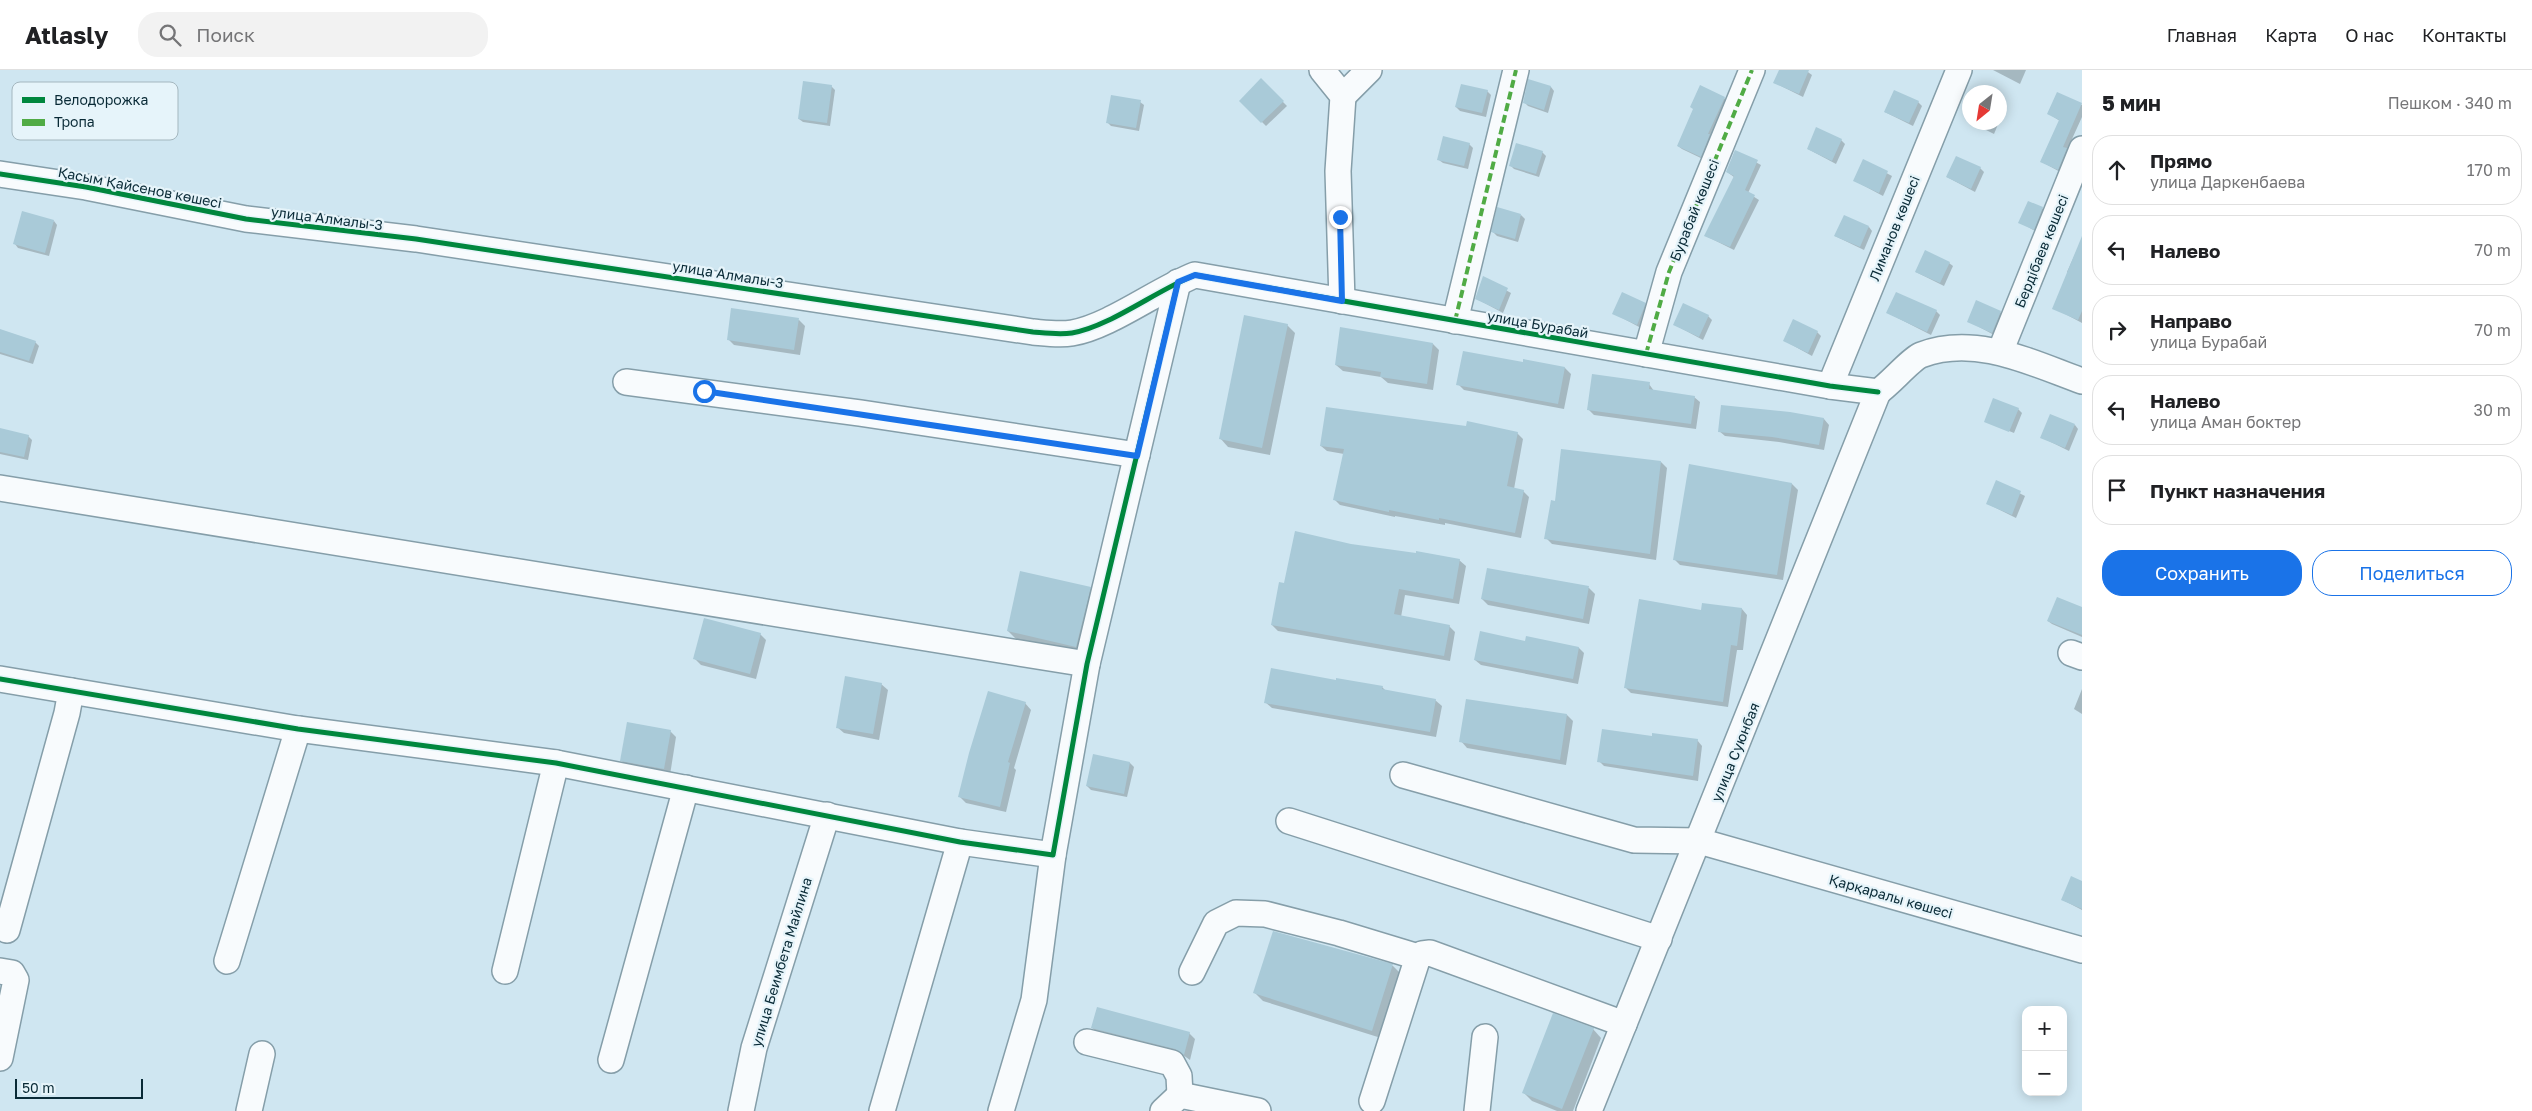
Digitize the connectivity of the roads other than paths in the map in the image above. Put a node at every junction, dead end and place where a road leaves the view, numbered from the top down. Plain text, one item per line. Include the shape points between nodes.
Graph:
1 (1322, 70) edge
2 (1369, 70) edge
3 (1516, 70) edge
4 (1752, 70) edge
5 (1959, 70) edge
6 (1343, 96) junction
7 (2082, 149) edge
8 (0, 174) edge
9 (246, 219) joint
10 (1186, 279) junction
11 (1342, 301) junction
12 (1455, 321) junction
13 (2000, 352) junction
14 (1646, 354) junction
15 (2082, 381) edge
16 (626, 382) dead end
17 (1830, 386) junction
18 (1878, 392) junction
19 (1137, 456) junction
20 (0, 488) edge
21 (1087, 664) junction
22 (0, 679) edge
23 (71, 691) junction
24 (298, 729) junction
25 (556, 763) junction
26 (1403, 775) dead end
27 (686, 788) junction
28 (827, 814) junction
29 (1289, 821) dead end
30 (1699, 841) junction
31 (960, 842) junction
32 (1052, 856) junction
33 (7, 930) dead end
34 (1659, 939) junction
35 (2082, 950) edge
36 (1418, 957) junction
37 (227, 961) dead end
38 (0, 971) edge
39 (505, 971) dead end
40 (1192, 972) dead end
41 (1624, 1024) junction
42 (1484, 1036) dead end
43 (1087, 1042) dead end
44 (262, 1054) dead end
45 (0, 1058) edge
46 (611, 1060) dead end
47 (1372, 1101) dead end
48 (1171, 1103) edge
49 (1212, 1106) edge
50 (249, 1111) edge
51 (741, 1111) edge
52 (882, 1111) edge
53 (1001, 1111) edge
54 (1258, 1111) edge
55 (1477, 1111) edge
56 (1589, 1111) edge

1 - 6 street
2 - 6 street
3 - 12 street
4 - 14 street, Бурабай көшесі via 1669,272
5 - 17 street, Лиманов көшесі
6 - 11 street via 1338,171
7 - 13 street, Бердібаев көшесі
8 - 9 street, Қасым Қайсенов көшесі via 86,187
9 - 10 street, улица Алмалы-3 via 416,239 1052,333 1071,334 1097,325
10 - 11 street, улица Бурабай
10 - 19 street
11 - 12 street, улица Бурабай
12 - 14 street, улица Бурабай
13 - 15 street
13 - 18 street via 1960,348 1920,355
14 - 17 street, улица Бурабай
16 - 19 street via 860,413
17 - 18 street, улица Бурабай
18 - 30 street, улица Суюнбая
19 - 21 street
20 - 21 street
21 - 32 street
22 - 23 street
23 - 24 street
23 - 33 street
24 - 25 street
24 - 37 street
25 - 27 street
25 - 39 street
26 - 30 street, Қарқаралы көшесі via 1634,840
27 - 28 street
27 - 46 street
28 - 31 street
28 - 51 street, улица Беимбета Майлина via 754,1048
29 - 34 street
30 - 34 street, улица Суюнбая
30 - 35 street, Қарқаралы көшесі
31 - 32 street
31 - 52 street
32 - 53 street via 1034,1000
34 - 41 street, улица Суюнбая
36 - 40 street via 1265,914 1236,913 1216,923
36 - 41 street via 1430,953
36 - 47 street
38 - 45 street via 12,973 16,980
41 - 56 street, улица Суюнбая
42 - 55 street
43 - 48 street via 1172,1063 1179,1076
44 - 50 street
48 - 49 street
49 - 54 street

